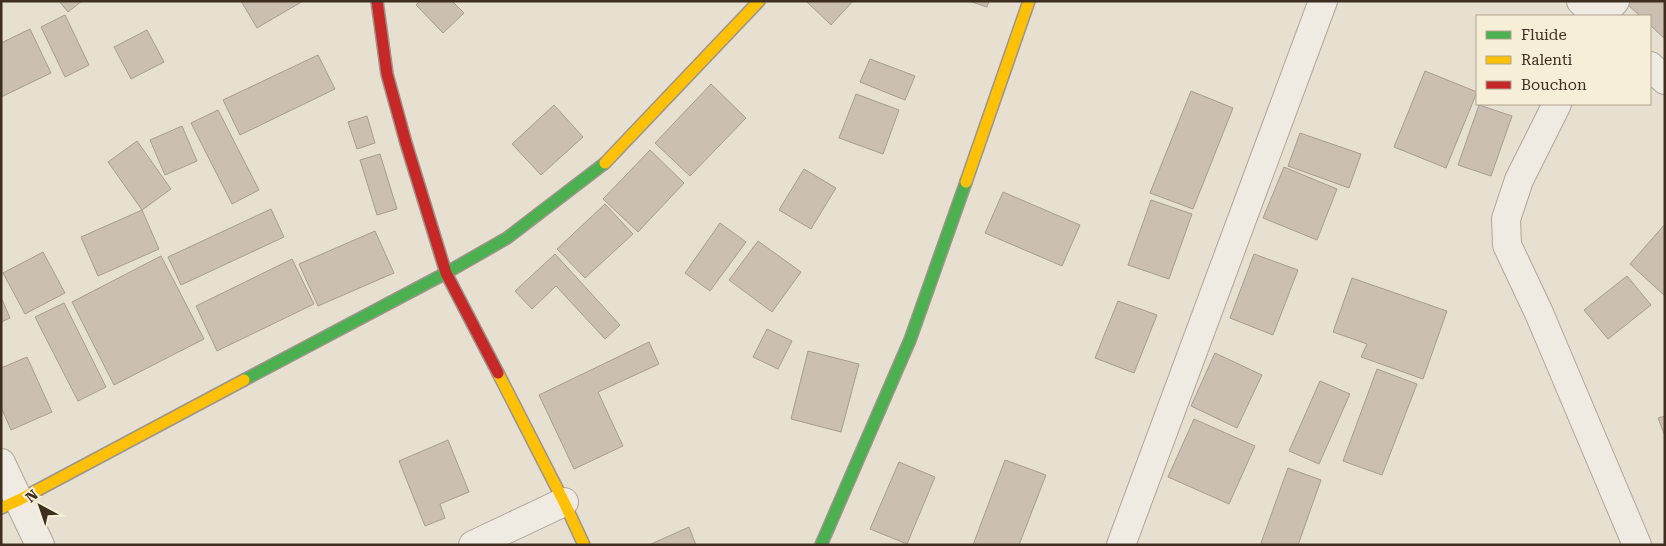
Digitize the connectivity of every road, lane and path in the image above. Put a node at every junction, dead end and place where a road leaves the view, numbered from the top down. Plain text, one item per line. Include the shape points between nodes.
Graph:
1 (759, 1) edge
2 (1029, 1) edge
3 (1323, 1) edge
4 (1581, 1) edge
5 (1615, 1) edge
6 (379, 2) edge
7 (1595, 15) edge
8 (1602, 15) edge
9 (1651, 67) edge
10 (1665, 80) edge
11 (1557, 105) edge
12 (446, 273) junction
13 (1, 463) edge
14 (564, 502) junction
15 (10, 504) edge
16 (40, 545) edge
17 (473, 545) edge
18 (584, 545) edge
19 (821, 545) edge
20 (1121, 545) edge
21 (1637, 545) edge

1 - 12 street via 609,160 507,238
2 - 19 street via 910,340
3 - 20 street
4 - 7 street
5 - 8 street
6 - 12 street via 387,74
9 - 10 street
11 - 21 street via 1517,188 1506,219 1507,245
12 - 14 street
12 - 15 street
13 - 15 street
14 - 17 street
14 - 18 street
15 - 16 street

